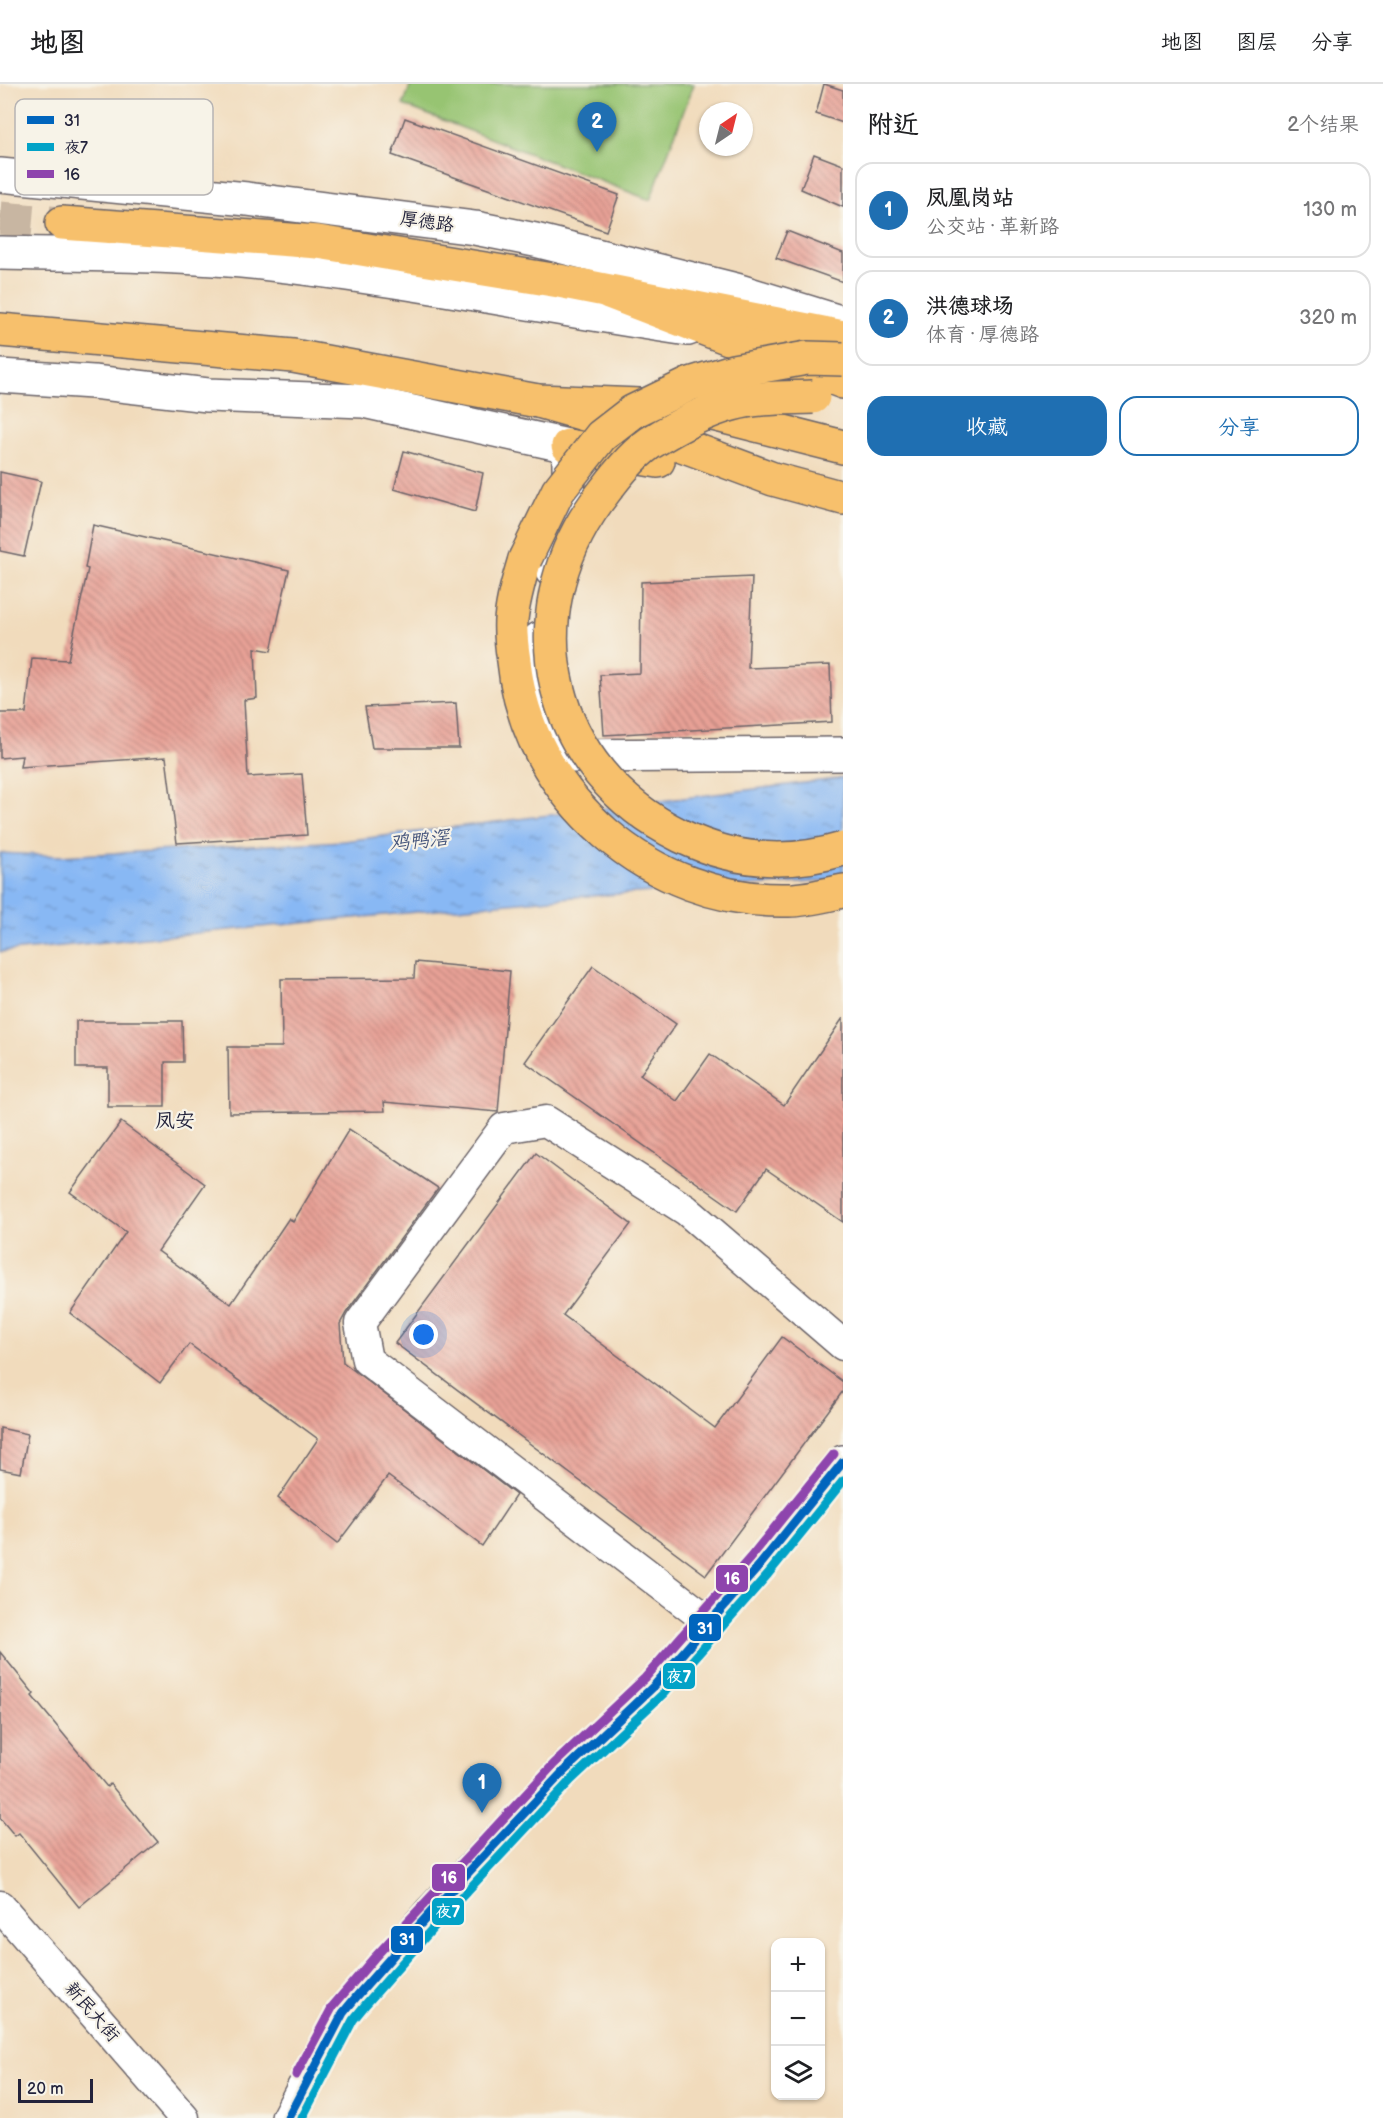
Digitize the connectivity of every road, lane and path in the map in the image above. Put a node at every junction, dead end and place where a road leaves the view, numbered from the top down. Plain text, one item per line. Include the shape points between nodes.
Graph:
1 (0, 175) edge
2 (15, 176) edge
3 (206, 195) edge
4 (62, 223) tunnel mouth
5 (0, 253) edge
6 (609, 292) junction
7 (843, 323) edge
8 (0, 330) edge
9 (719, 334) junction
10 (843, 337) edge
11 (843, 359) edge
12 (733, 371) junction
13 (843, 375) edge
14 (0, 376) edge
15 (843, 382) edge
16 (538, 400) junction
17 (843, 404) edge
18 (568, 446) junction
19 (843, 447) edge
20 (773, 479) junction
21 (843, 498) edge
22 (843, 754) edge
23 (843, 849) edge
24 (843, 891) edge
25 (843, 1345) edge
26 (843, 1462) edge
27 (711, 1623) junction
28 (4, 1921) edge
29 (184, 2118) edge
30 (288, 2118) edge

1 - 2 street, 厚德路
3 - 7 street, 厚德路 via 475,228 535,240 736,290
4 - 6 main road via 318,242
5 - 9 street via 260,263
6 - 9 main road
6 - 10 main road
8 - 16 main road via 293,356
9 - 15 main road
11 - 12 main road, bridge via 807,358
12 - 13 main road, bridge
12 - 24 main road, bridge via 690,384 632,412 601,436 558,491 525,559 515,592 511,623 516,685 535,743 555,778 587,817 638,858 695,885 758,899 790,900
14 - 18 street via 208,394 363,401
16 - 19 main road via 640,405 717,415
16 - 20 main road via 647,432
17 - 23 main road, bridge via 813,398 731,404 648,444 586,516 558,577 549,631 556,687 580,744 618,793 642,813 688,839 727,854 791,860
18 - 20 main road
18 - 22 street via 565,516 541,602 537,660 542,700 564,756
20 - 21 main road
25 - 27 street via 686,1210 546,1121 504,1128 360,1323 367,1360
26 - 27 street
27 - 30 street via 654,1686 563,1772 350,2004
28 - 29 street, 新民大街

